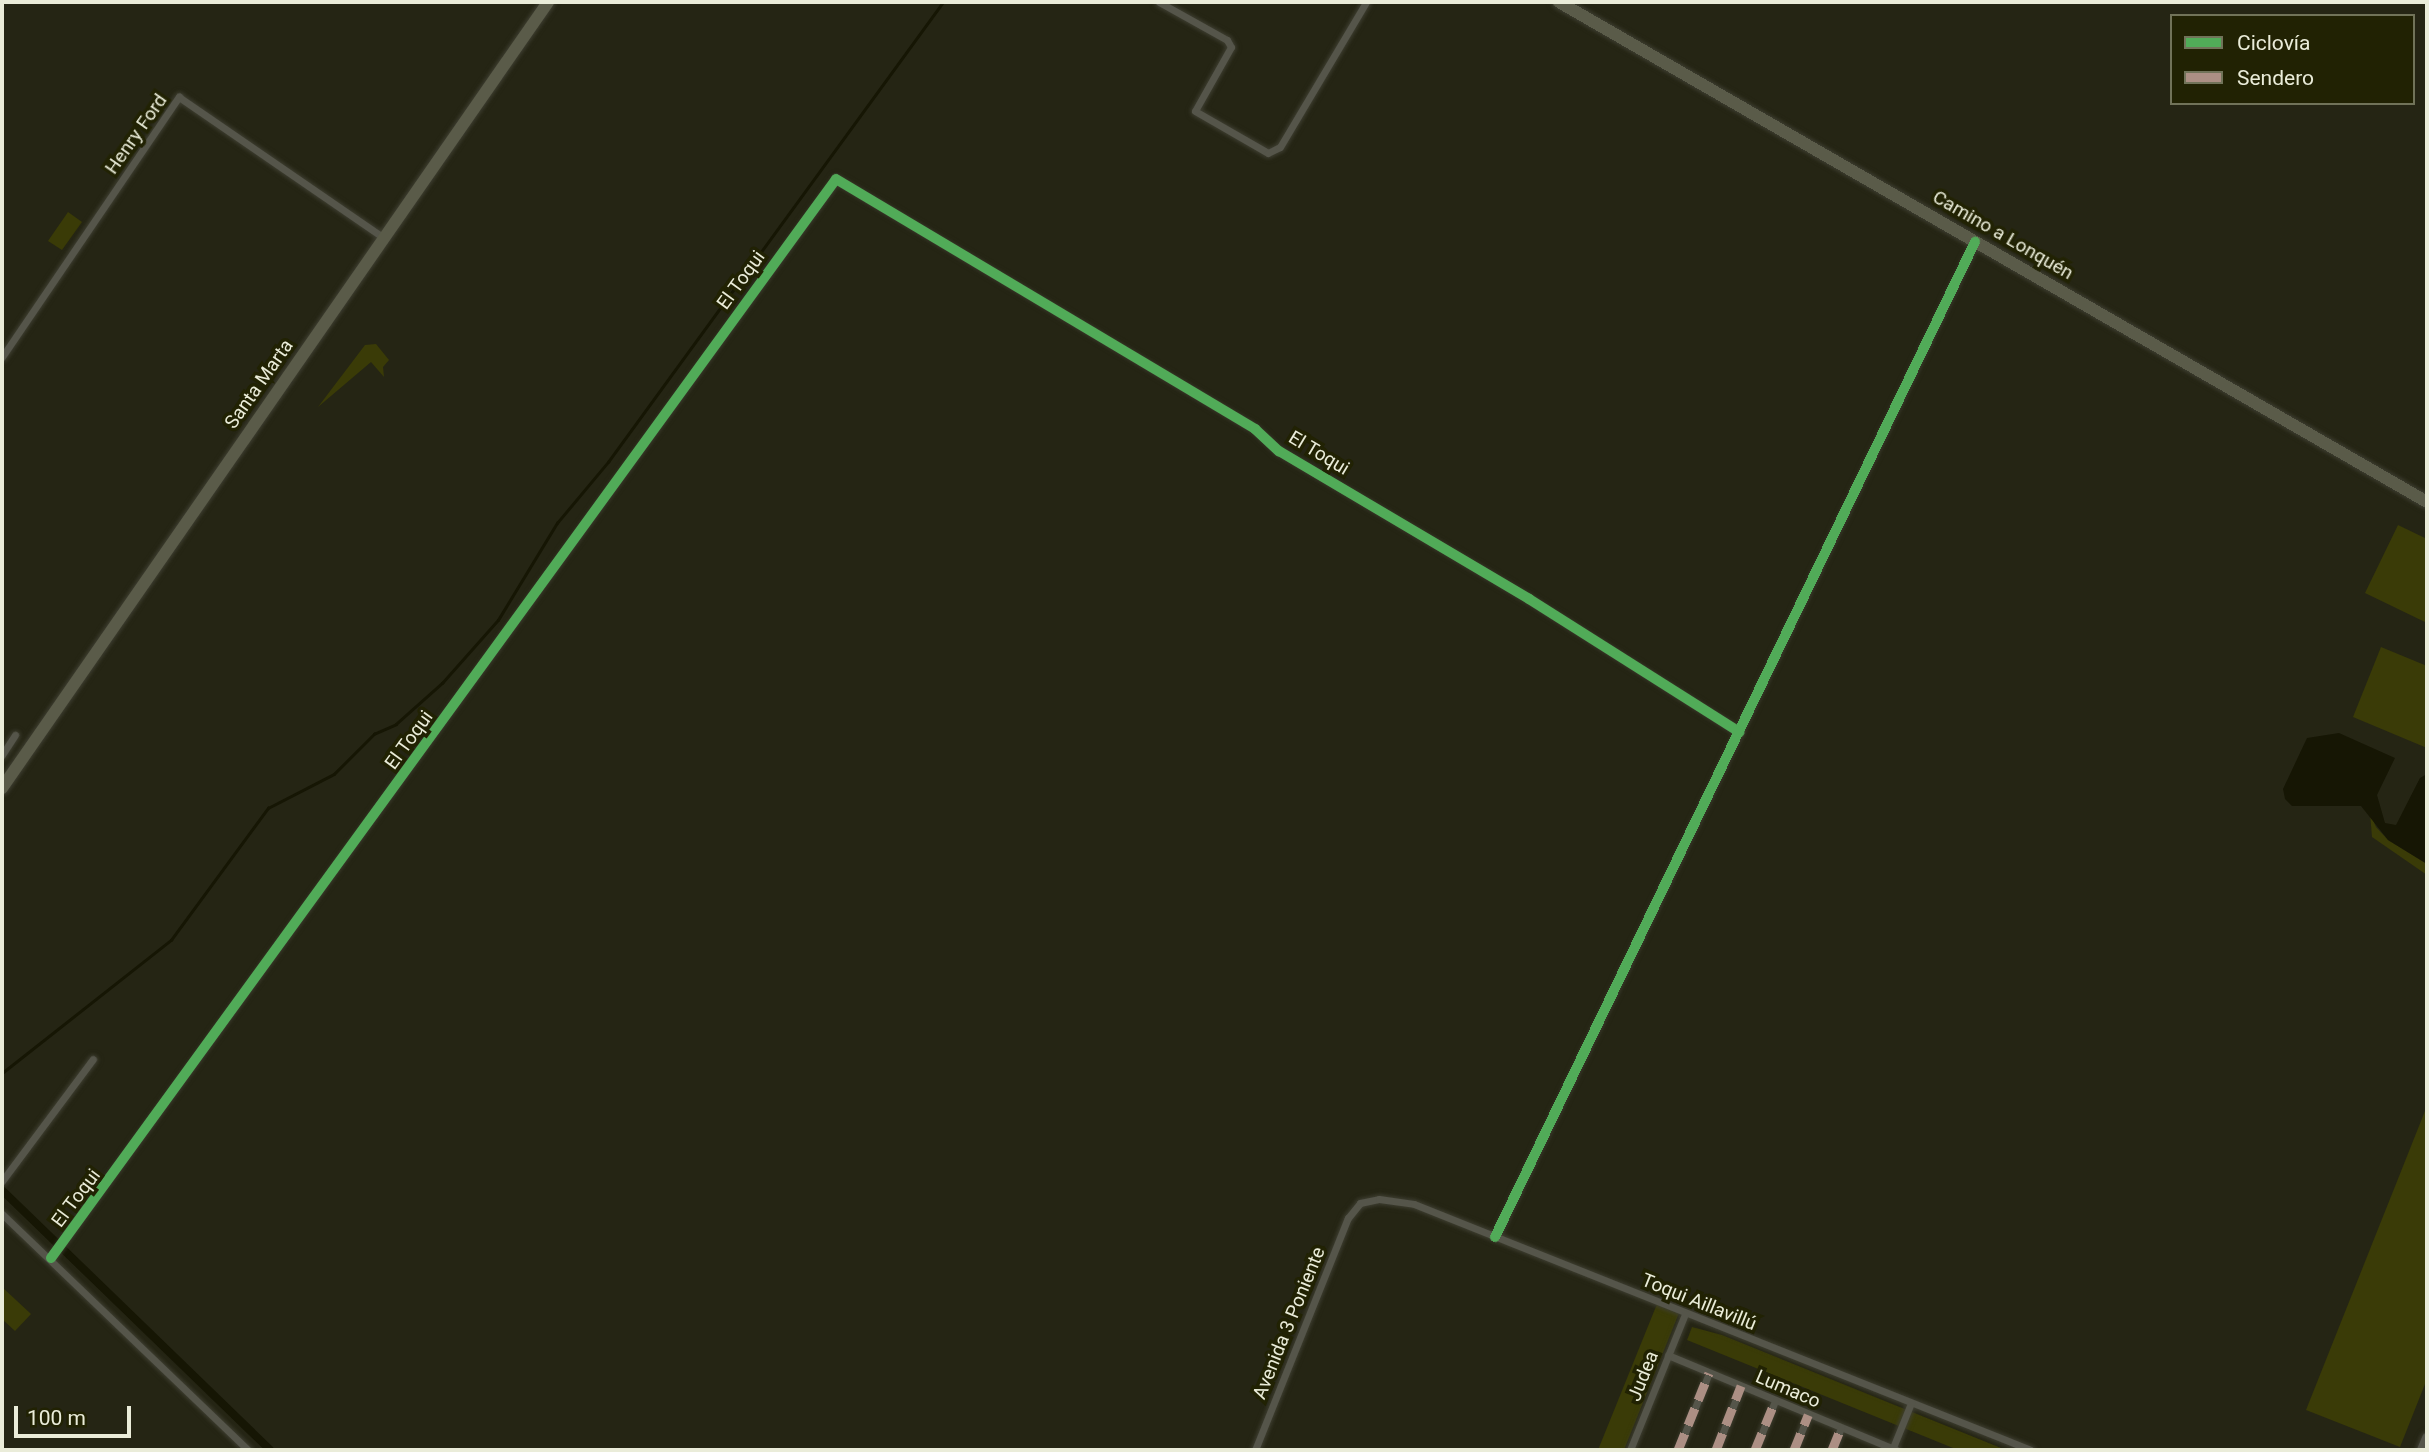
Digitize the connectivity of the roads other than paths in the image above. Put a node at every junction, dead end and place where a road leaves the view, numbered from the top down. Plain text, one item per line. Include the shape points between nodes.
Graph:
1 (548, 2) edge
2 (1159, 2) edge
3 (1366, 2) edge
4 (1559, 2) edge
5 (384, 238) junction
6 (1975, 242) junction
7 (2, 356) edge
8 (2427, 502) edge
9 (1739, 732) junction
10 (15, 735) dead end
11 (2, 755) edge
12 (2, 788) edge
13 (93, 1059) dead end
14 (3, 1180) edge
15 (1354, 1208) joint
16 (2, 1214) edge
17 (1495, 1237) junction
18 (51, 1258) junction
19 (1685, 1314) junction
20 (1668, 1355) junction
21 (1709, 1373) junction
22 (1741, 1386) junction
23 (1775, 1401) junction
24 (1911, 1403) junction
25 (1808, 1415) junction
26 (1841, 1428) junction
27 (2427, 1438) edge
28 (248, 1450) edge
29 (1255, 1450) edge
30 (1630, 1450) edge
31 (1678, 1450) edge
32 (1716, 1450) edge
33 (1755, 1450) edge
34 (1794, 1450) edge
35 (1832, 1450) edge
36 (1894, 1450) edge
37 (2031, 1450) edge
38 (2422, 1450) edge

1 - 5 main road, Santa Marta
2 - 3 street via 1227,40 1231,47 1195,111 1262,152 1275,151
4 - 6 main road, Camino a Lonquén
5 - 7 street, Henry Ford via 179,97
5 - 12 main road, Santa Marta
6 - 8 main road, Camino a Lonquén
6 - 9 street
9 - 17 street
9 - 18 street, El Toqui via 1279,451 1255,429 836,179
10 - 11 street
13 - 14 street
15 - 17 street, Toqui Aillavillú via 1370,1199 1401,1201
15 - 29 street, Avenida 3 Poniente
16 - 18 street
17 - 19 street, Toqui Aillavillú
18 - 28 street
19 - 20 street, Judea
19 - 24 street, Toqui Aillavillú
20 - 21 street, Lumaco
20 - 30 street, Judea
21 - 22 street, Lumaco
21 - 31 street
22 - 23 street, Lumaco
22 - 32 street
23 - 25 street, Lumaco
23 - 33 street
24 - 36 street
24 - 37 street, Toqui Aillavillú
25 - 26 street, Lumaco
25 - 34 street
26 - 35 street
26 - 36 street, Lumaco
27 - 38 street

